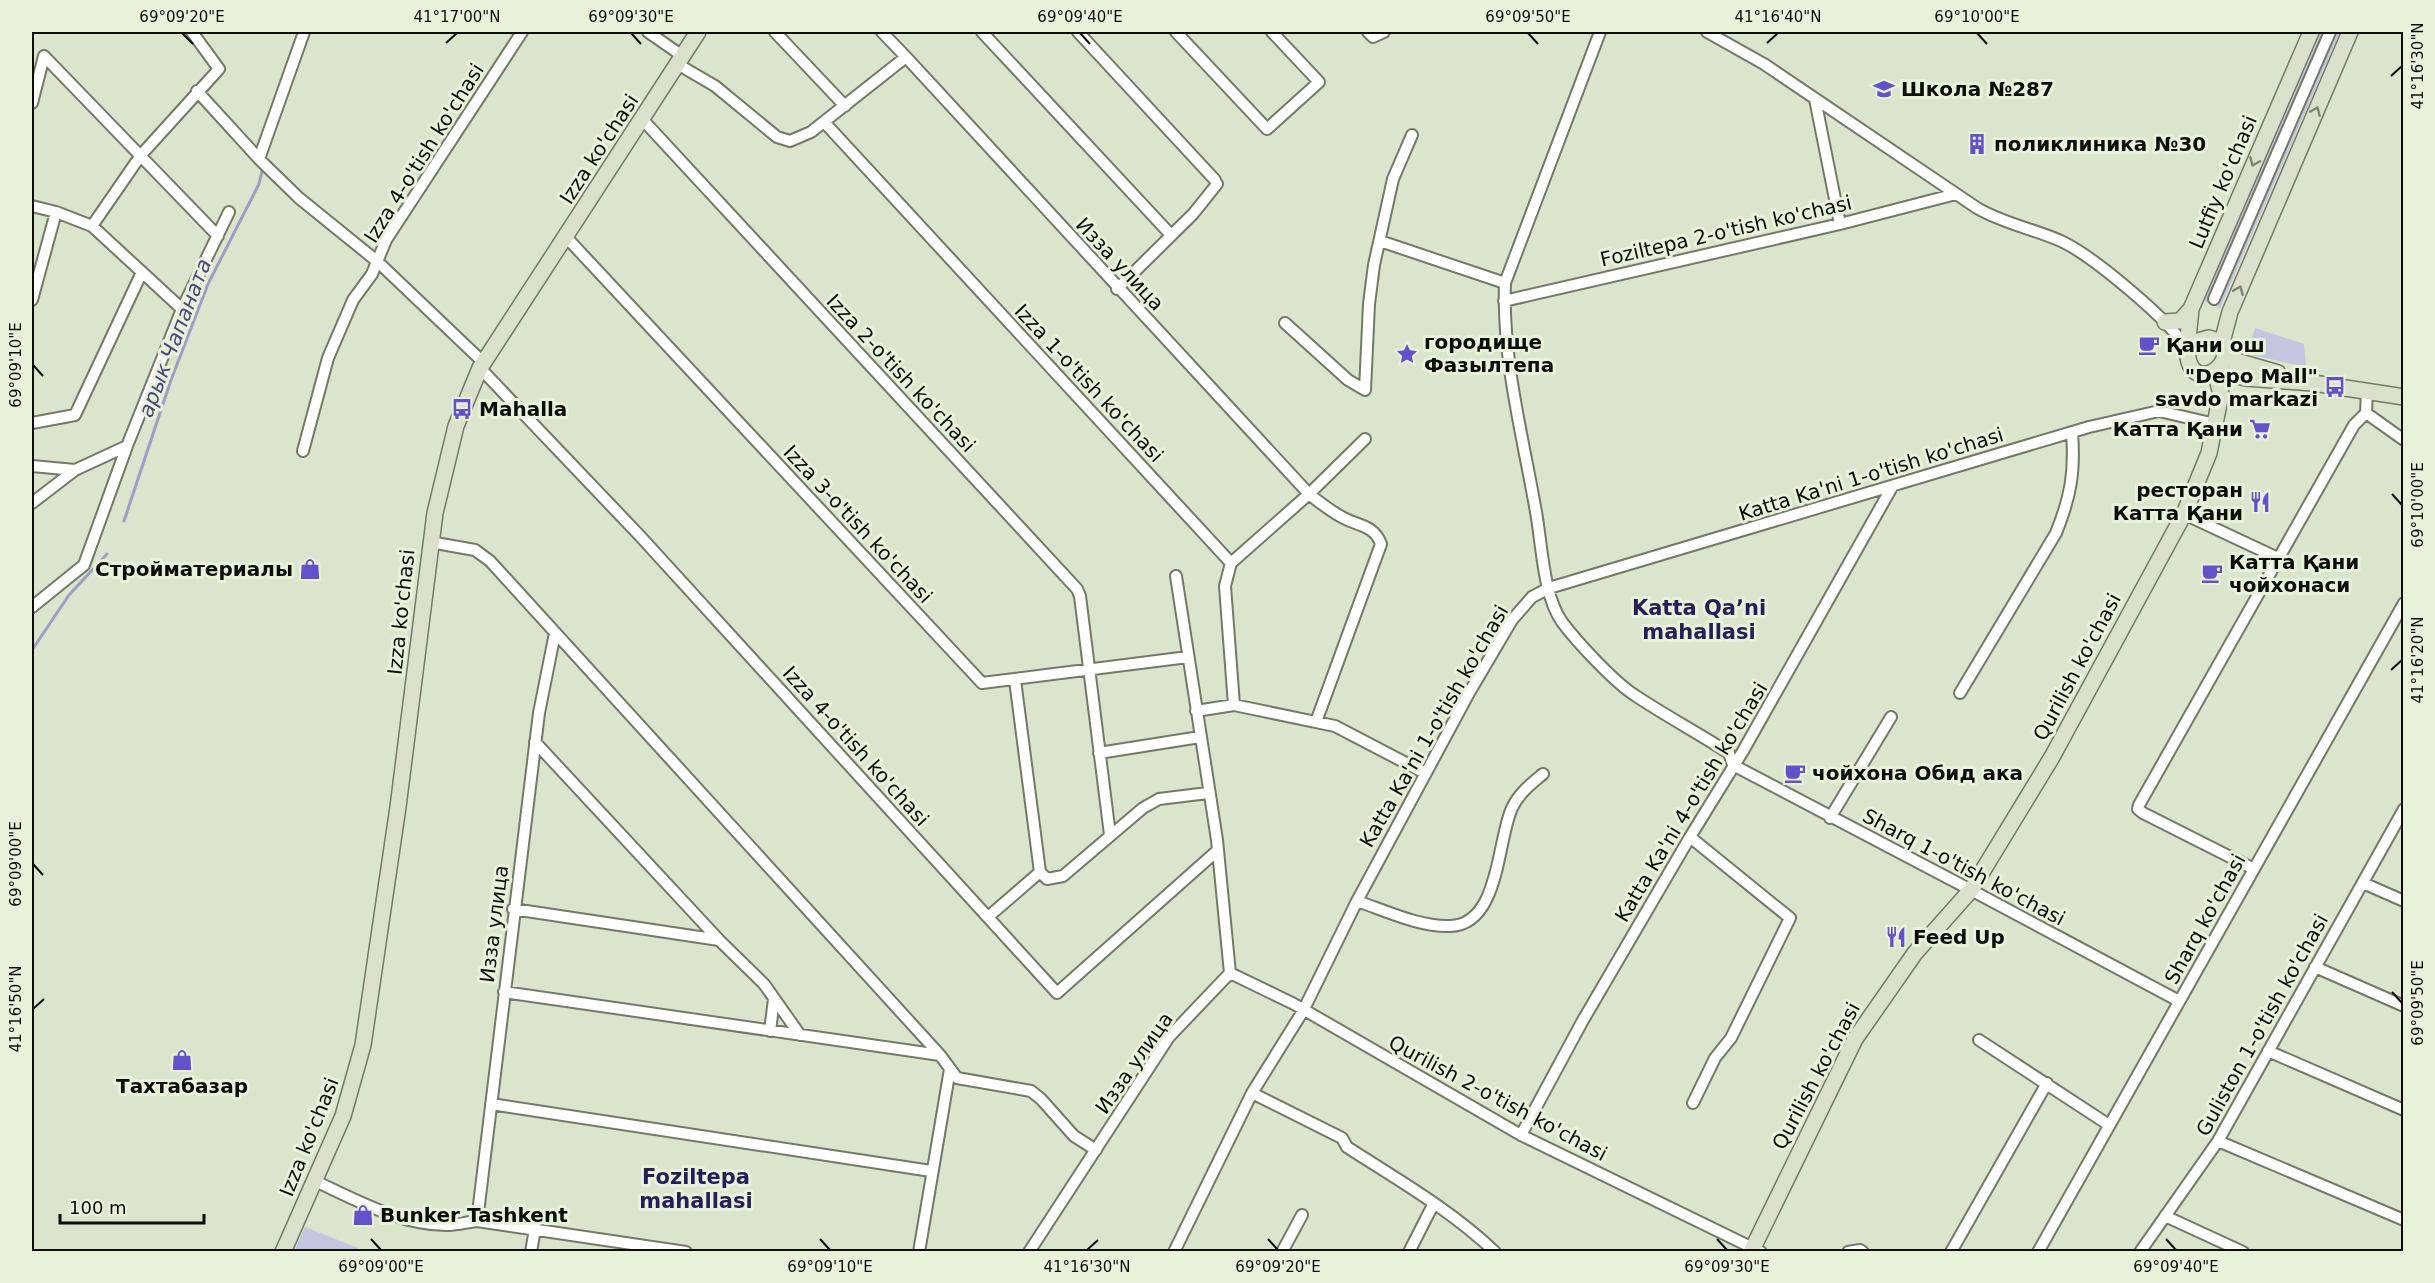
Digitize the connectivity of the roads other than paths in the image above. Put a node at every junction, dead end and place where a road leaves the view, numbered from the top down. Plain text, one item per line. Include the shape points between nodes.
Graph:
1 (192, 32) edge
2 (304, 32) edge
3 (522, 32) edge
4 (648, 32) edge
5 (698, 32) edge
6 (775, 32) edge
7 (882, 32) edge
8 (982, 32) edge
9 (1078, 32) edge
10 (1176, 32) edge
11 (1272, 32) edge
12 (1368, 32) edge
13 (1384, 32) edge
14 (1600, 32) edge
15 (1707, 32) edge
16 (2311, 32) edge
17 (2330, 32) edge
18 (2350, 32) edge
19 (906, 57) junction
20 (681, 61) junction
21 (197, 91) junction
22 (1815, 99) junction
23 (32, 103) edge
24 (844, 106) junction
25 (643, 120) junction
26 (824, 122) junction
27 (1412, 135) dead end
28 (141, 155) junction
29 (260, 160) junction
30 (1956, 194) junction
31 (32, 206) edge
32 (230, 212) dead end
33 (56, 213) junction
34 (1840, 224) junction
35 (92, 226) junction
36 (1171, 235) junction
37 (218, 236) junction
38 (567, 238) junction
39 (1380, 240) junction
40 (378, 262) junction
41 (142, 272) junction
42 (1505, 283) junction
43 (1117, 289) junction
44 (2214, 299) dead end
45 (32, 300) edge
46 (1504, 301) junction
47 (182, 309) junction
48 (2191, 309) junction
49 (1285, 322) dead end
50 (2165, 322) junction
51 (2190, 331) junction
52 (2206, 337) junction
53 (2223, 350) junction
54 (2188, 352) junction
55 (482, 365) junction
56 (2215, 371) junction
57 (2235, 376) junction
58 (2313, 383) junction
59 (2367, 391) junction
60 (2221, 394) junction
61 (2403, 397) edge
62 (2366, 413) junction
63 (32, 423) edge
64 (2215, 424) junction
65 (2072, 432) junction
66 (1365, 439) dead end
67 (2403, 440) edge
68 (127, 446) junction
69 (303, 451) dead end
70 (32, 466) edge
71 (75, 470) junction
72 (1892, 487) junction
73 (1309, 494) junction
74 (32, 503) edge
75 (2184, 514) junction
76 (430, 542) junction
77 (2280, 559) junction
78 (1231, 563) junction
79 (1176, 576) dead end
80 (1549, 588) junction
81 (2403, 603) edge
82 (32, 607) edge
83 (555, 633) junction
84 (1188, 657) junction
85 (1091, 670) junction
86 (1015, 680) junction
87 (1960, 693) dead end
88 (1234, 705) junction
89 (1196, 711) junction
90 (1891, 717) dead end
91 (1316, 722) junction
92 (1200, 737) junction
93 (535, 742) junction
94 (1099, 753) junction
95 (1733, 765) junction
96 (1425, 773) junction
97 (1543, 774) dead end
98 (1208, 793) junction
99 (2403, 809) edge
100 (1830, 818) junction
101 (1110, 834) junction
102 (1690, 837) junction
103 (1218, 850) junction
104 (2254, 868) junction
105 (1040, 872) junction
106 (2362, 883) junction
107 (1971, 890) junction
108 (1357, 901) junction
109 (2403, 901) edge
110 (513, 909) junction
111 (988, 917) junction
112 (719, 940) junction
113 (2315, 967) junction
114 (1230, 974) junction
115 (504, 992) junction
116 (774, 999) junction
117 (2179, 1001) junction
118 (2403, 1006) edge
119 (1303, 1011) junction
120 (770, 1031) junction
121 (800, 1035) junction
122 (1979, 1040) dead end
123 (2268, 1051) junction
124 (940, 1055) junction
125 (950, 1069) junction
126 (2047, 1083) junction
127 (1252, 1093) junction
128 (1693, 1103) dead end
129 (491, 1104) junction
130 (2403, 1110) edge
131 (2109, 1125) junction
132 (1521, 1135) junction
133 (2218, 1141) junction
134 (1096, 1150) junction
135 (931, 1171) junction
136 (315, 1181) junction
137 (1434, 1203) junction
138 (1302, 1215) dead end
139 (2165, 1216) junction
140 (2403, 1220) edge
141 (477, 1221) junction
142 (535, 1229) junction
143 (1755, 1250) edge
144 (283, 1251) edge
145 (531, 1251) edge
146 (686, 1251) edge
147 (919, 1251) edge
148 (1029, 1251) edge
149 (1174, 1251) edge
150 (1282, 1251) edge
151 (1409, 1251) edge
152 (1495, 1251) edge
153 (1848, 1251) edge
154 (1863, 1251) edge
155 (1951, 1251) edge
156 (2038, 1251) edge
157 (2140, 1251) edge
158 (2243, 1251) edge

1 - 21 street via 219,69
2 - 29 street
3 - 40 street, Izza 4-o'tish ko'chasi via 386,240
4 - 20 street
5 - 20 main road, Izza ko'chasi
6 - 24 street
7 - 19 street, Изза улица
8 - 36 street
9 - 36 street via 1216,182 1193,214
10 - 11 street via 1267,129 1318,82
12 - 13 street via 1373,37
14 - 42 street
15 - 22 street
16 -> 48 main road, Lutfiy ko'chasi
17 - 44 street
53 -> 18 main road via 2230,312
19 - 24 street
19 - 43 street, Изза улица
20 - 25 main road, Izza ko'chasi
20 - 26 street via 784,140 796,140
21 - 28 street
21 - 29 street
22 - 30 street
22 - 34 street
23 - 28 street via 44,56
24 - 26 street
25 - 38 main road, Izza ko'chasi
25 - 85 street, Izza 2-o'tish ko'chasi via 1077,590
26 - 78 street, Izza 1-o'tish ko'chasi
27 - 39 street via 1393,179
28 - 35 street
28 - 37 street
29 - 40 street via 299,198
30 - 34 street, Foziltepa 2-o'tish ko'chasi
30 - 50 street via 1992,217 2075,249
31 - 33 street
32 - 37 street
33 - 35 street
33 - 45 street
34 - 46 street, Foziltepa 2-o'tish ko'chasi
35 - 41 street
36 - 43 street
37 - 47 street
38 - 55 main road, Izza ko'chasi
38 - 86 street, Izza 3-o'tish ko'chasi via 982,683
39 - 42 street
39 - 49 street via 1369,304 1365,390 1348,380
40 - 55 street, Izza 4-o'tish ko'chasi
40 - 69 street via 353,300 328,358
41 - 47 street
41 - 63 street via 75,415
42 - 46 street
43 - 73 street, Изза улица
46 - 80 street via 1517,406
47 - 68 street
48 - 50 main road via 2181,321
48 - 51 main road, Lutfiy ko'chasi
50 - 51 street
50 - 54 street
51 - 52 street
51 - 54 main road, Lutfiy ko'chasi
52 - 53 main road via 2215,340
52 - 54 main road via 2194,342
53 - 56 main road via 2222,365
53 - 58 main road via 2233,360
54 - 56 main road via 2196,371
55 - 76 main road, Izza ko'chasi via 450,446
55 - 111 street, Izza 4-o'tish ko'chasi
56 - 57 main road
56 - 60 main road, Qurilish ko'chasi
57 - 58 main road
57 - 60 main road, Qurilish ko'chasi
58 - 59 main road
59 - 61 main road
59 - 62 street
60 - 64 main road, Qurilish ko'chasi
62 - 67 street
62 - 77 street via 2354,425
64 - 65 street, Katta Ka'ni 1-o'tish ko'chasi via 2159,411
64 - 75 main road, Qurilish ko'chasi via 2203,471
65 - 72 street, Katta Ka'ni 1-o'tish ko'chasi
65 - 87 street via 2073,478 2068,504 2056,532
66 - 73 street
68 - 71 street
68 - 82 street via 84,565
70 - 71 street
71 - 74 street
72 - 80 street, Katta Ka'ni 1-o'tish ko'chasi
72 - 95 street, Katta Ka'ni 4-o'tish ko'chasi
73 - 78 street
73 - 91 street, Изза улица via 1341,518 1372,529 1381,544
75 - 77 street
75 - 107 main road, Qurilish ko'chasi via 2052,757
76 - 83 street via 475,550 490,561
76 - 136 main road, Izza ko'chasi via 409,726 363,1045 343,1116
77 - 104 street via 2138,809
78 - 88 street via 1225,586
79 - 84 street
80 - 95 street via 1555,611 1564,624 1620,684 1729,753
80 - 96 street, Katta Ka'ni 1-o'tish ko'chasi via 1532,597 1512,620
81 - 104 street, Sharq ko'chasi
83 - 93 street, Изза улица
83 - 124 street
84 - 85 street, Izza 3-o'tish ko'chasi
84 - 89 street
85 - 86 street, Izza 3-o'tish ko'chasi
85 - 94 street, Izza 2-o'tish ko'chasi
86 - 105 street
88 - 89 street
88 - 91 street
89 - 92 street
90 - 100 street
91 - 96 street via 1335,726
92 - 94 street
92 - 98 street
93 - 110 street, Изза улица
93 - 112 street
94 - 101 street, Izza 2-o'tish ko'chasi
95 - 100 street, Sharq 1-o'tish ko'chasi
95 - 102 street, Katta Ka'ni 4-o'tish ko'chasi
96 - 108 street, Katta Ka'ni 1-o'tish ko'chasi
97 - 108 street via 1513,806 1492,890 1481,909 1467,921 1442,926
98 - 101 street via 1159,799
98 - 103 street
99 - 106 street, Guliston 1-o'tish ko'chasi
100 - 107 street, Sharq 1-o'tish ko'chasi
101 - 105 street via 1063,876 1047,879
102 - 128 street via 1790,918 1731,1038 1715,1058
102 - 132 street, Katta Ka'ni 4-o'tish ko'chasi
103 - 111 street, Izza 4-o'tish ko'chasi via 1057,993
103 - 114 street
104 - 117 street, Sharq ko'chasi
105 - 111 street
106 - 109 street
106 - 113 street, Guliston 1-o'tish ko'chasi
107 - 117 street, Sharq 1-o'tish ko'chasi
107 - 143 main road, Qurilish ko'chasi via 1915,953 1855,1039
108 - 119 street, Katta Ka'ni 1-o'tish ko'chasi
110 - 112 street
110 - 115 street, Изза улица
112 - 116 street
113 - 118 street
113 - 123 street, Guliston 1-o'tish ko'chasi
114 - 119 street, Qurilish 2-o'tish ko'chasi
114 - 134 street, Изза улица via 1169,1037
115 - 120 street
115 - 129 street, Изза улица
116 - 120 street
116 - 121 street
117 - 131 street, Sharq ko'chasi
119 - 127 street, Katta Ka'ni 1-o'tish ko'chasi
119 - 132 street, Qurilish 2-o'tish ko'chasi
120 - 121 street
121 - 124 street
122 - 126 street
123 - 130 street
123 - 133 street, Guliston 1-o'tish ko'chasi
124 - 125 street
125 - 134 street via 957,1078 1031,1091 1074,1136
125 - 135 street
126 - 131 street
126 - 155 street
127 - 137 street via 1342,1138 1347,1147
127 - 149 street, Katta Ka'ni 1-o'tish ko'chasi
129 - 135 street
129 - 141 street, Изза улица
131 - 156 street, Sharq ko'chasi
132 - 143 street, Qurilish 2-o'tish ko'chasi
133 - 139 street, Guliston 1-o'tish ko'chasi
133 - 140 street
134 - 148 street, Изза улица
135 - 147 street
136 - 141 street via 379,1210 416,1220 448,1225
136 - 144 main road, Izza ko'chasi
137 - 151 street
137 - 152 street
138 - 150 street
139 - 157 street, Guliston 1-o'tish ko'chasi
139 - 158 street
141 - 142 street
142 - 145 street
142 - 146 street
153 - 154 street

